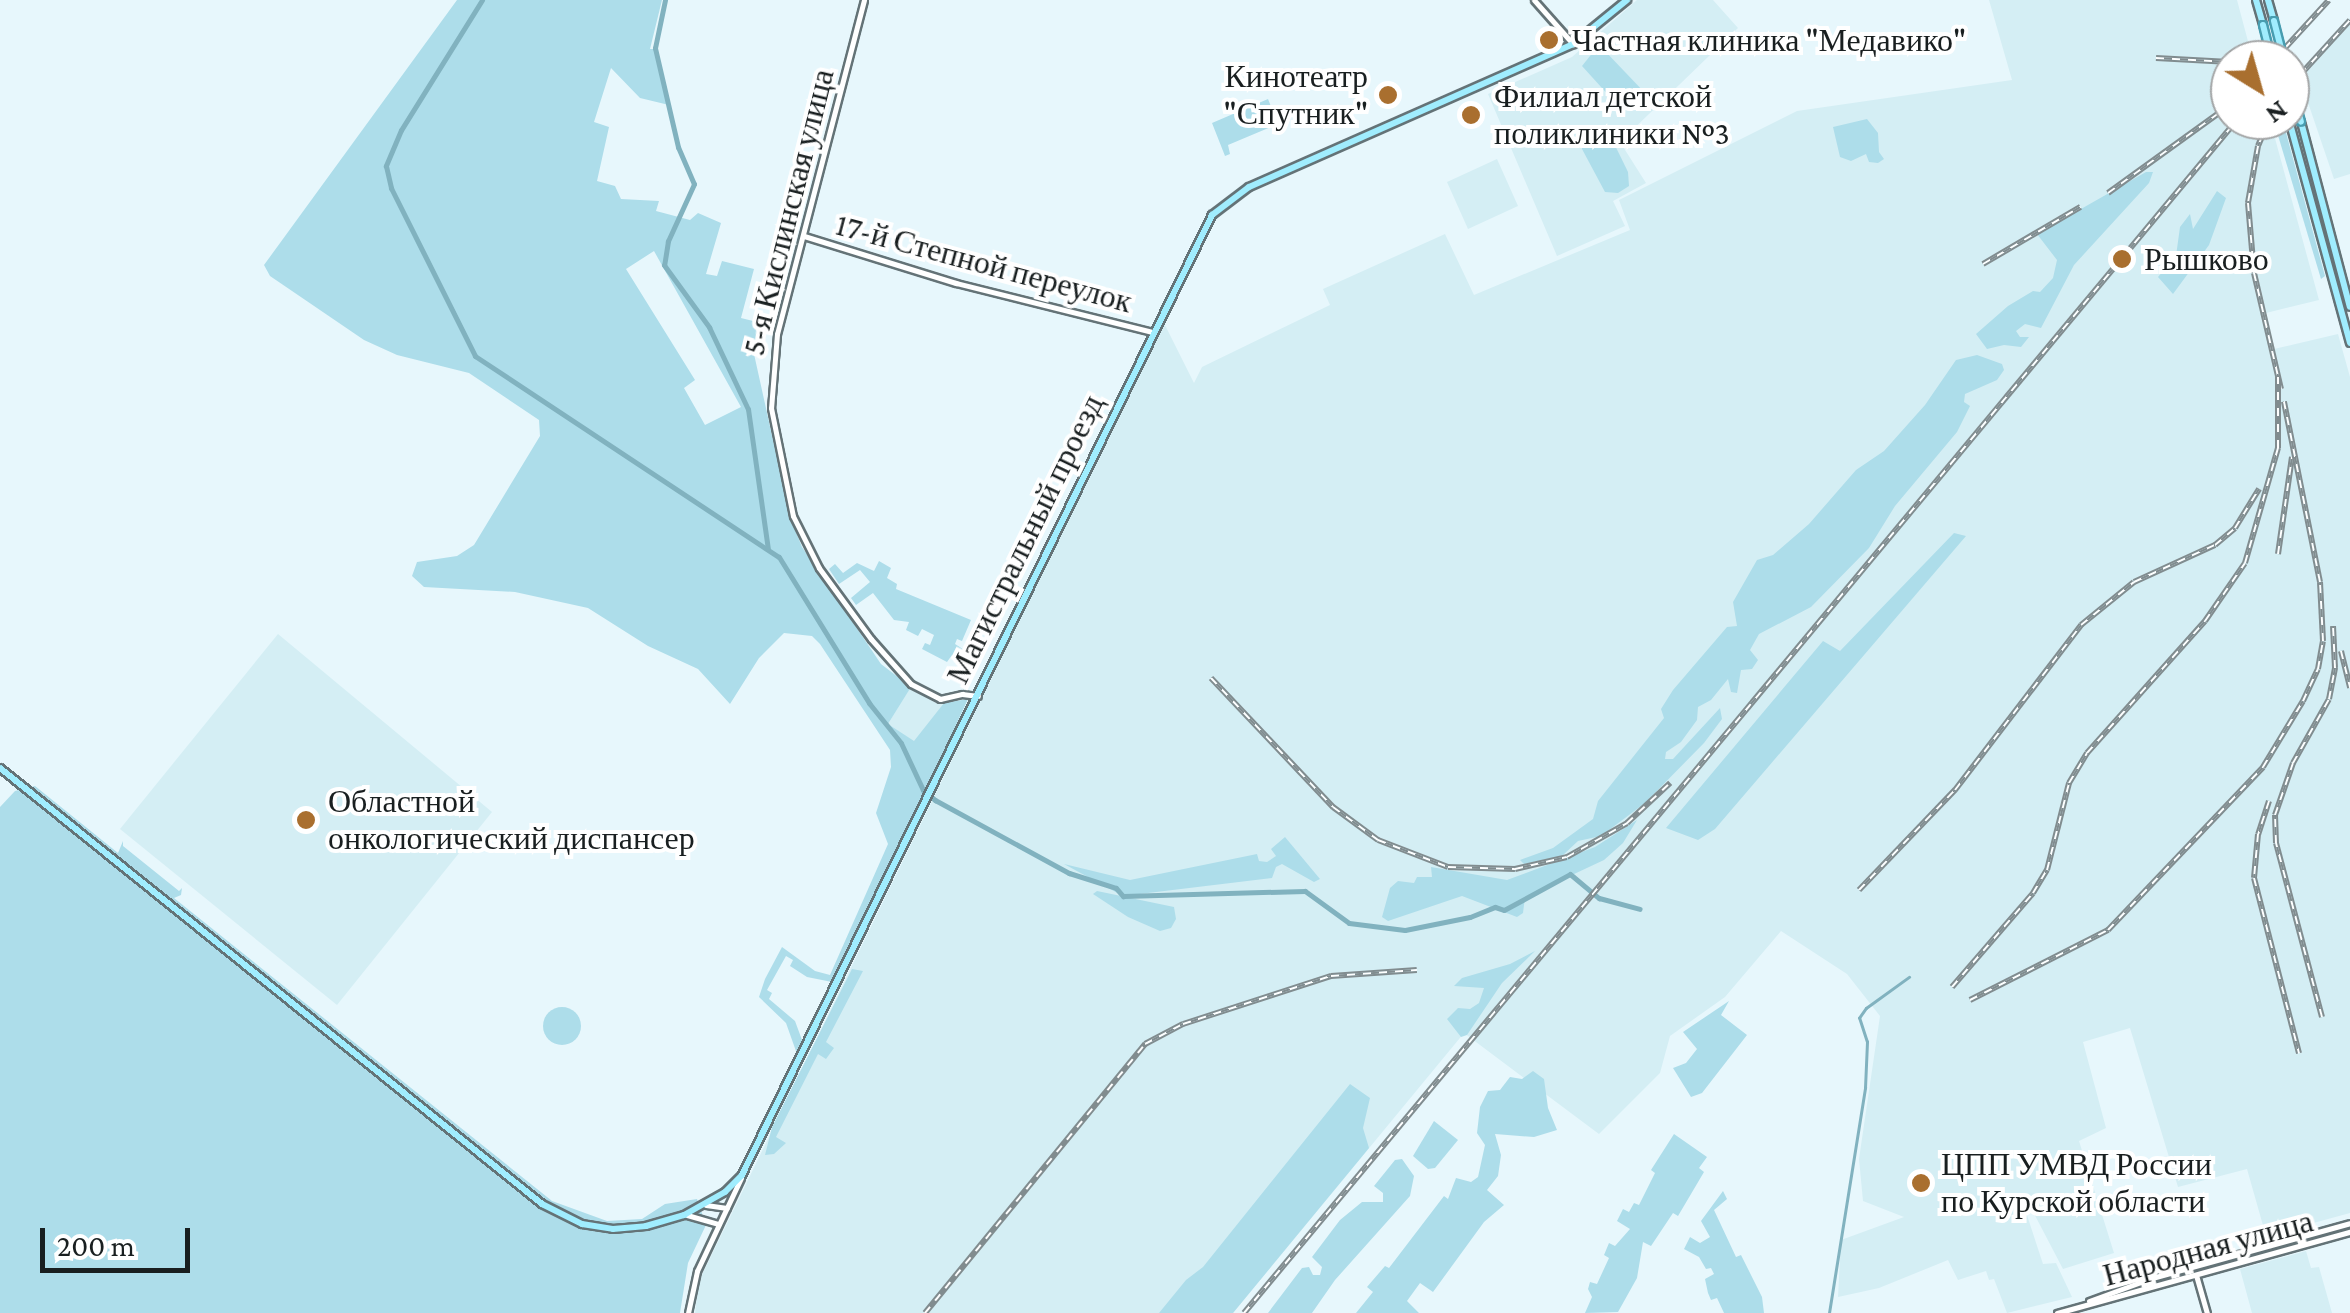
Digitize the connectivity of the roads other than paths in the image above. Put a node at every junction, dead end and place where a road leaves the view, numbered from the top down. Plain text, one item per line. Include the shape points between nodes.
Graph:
1 (864, 0) edge
2 (1534, 0) edge
3 (1627, 0) edge
4 (2256, 0) edge
5 (2268, 0) edge
6 (2267, 40) edge
7 (2279, 40) edge
8 (1573, 44) junction
9 (2295, 140) edge
10 (2306, 140) edge
11 (804, 236) junction
12 (2350, 306) edge
13 (1153, 332) junction
14 (2350, 343) edge
15 (978, 696) junction
16 (0, 768) edge
17 (742, 1175) junction
18 (701, 1206) junction
19 (727, 1208) junction
20 (684, 1215) junction
21 (2350, 1223) edge
22 (720, 1224) junction
23 (2350, 1232) edge
24 (2196, 1275) junction
25 (2077, 1307) junction
26 (688, 1313) edge
27 (2057, 1313) edge
28 (2206, 1313) edge

1 - 11 street, 5-я Кислинская улица
2 - 8 street
3 - 8 main road, Магистральный проезд
4 - 6 main road, bridge
5 - 7 main road, bridge
8 - 13 main road, Магистральный проезд via 1226,202 1192,250
9 - 14 main road
10 - 12 main road, bridge
11 - 13 street, 17-й Степной переулок via 940,279
11 - 15 street, 5-я Кислинская улица via 777,334 770,397 793,516 819,568 911,684 940,699
13 - 15 main road, Магистральный проезд
15 - 17 main road, Магистральный проезд
16 - 20 main road via 542,1204 582,1224 612,1229
17 - 18 main road
17 - 19 street, Магистральный проезд
18 - 19 street
18 - 20 main road
19 - 22 street, Магистральный проезд
20 - 22 street
21 - 25 street, Народная улица via 2120,1287
22 - 26 street, Магистральный проезд via 697,1271
23 - 24 street, Народная улица
24 - 25 street, Народная улица
24 - 28 street
25 - 27 street, Народная улица

